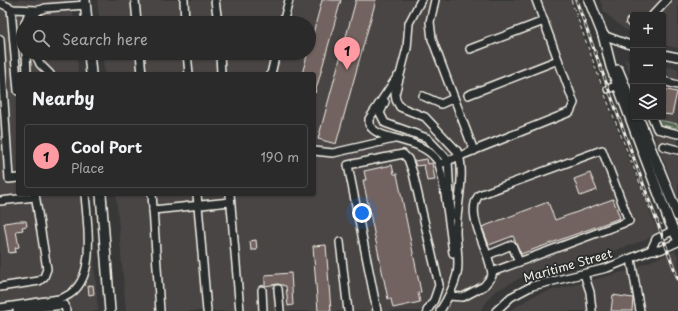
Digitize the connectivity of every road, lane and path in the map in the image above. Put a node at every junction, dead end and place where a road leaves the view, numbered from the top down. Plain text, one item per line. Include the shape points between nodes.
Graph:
1 (135, 0) edge
2 (184, 0) edge
3 (215, 0) edge
4 (289, 0) edge
5 (421, 0) edge
6 (434, 0) edge
7 (536, 0) edge
8 (571, 0) edge
9 (589, 0) edge
10 (667, 0) edge
11 (85, 2) edge
12 (1, 6) edge
13 (11, 9) junction
14 (40, 10) junction
15 (656, 12) edge
16 (28, 16) edge
17 (35, 16) edge
18 (86, 16) edge
19 (136, 16) edge
20 (185, 16) edge
21 (217, 16) edge
22 (286, 16) edge
23 (544, 21) junction
24 (603, 35) junction
25 (0, 39) edge
26 (630, 45) edge
27 (470, 49) dead end
28 (666, 55) edge
29 (678, 57) edge
30 (26, 60) edge
31 (38, 60) edge
32 (90, 60) edge
33 (141, 60) edge
34 (188, 60) edge
35 (220, 60) edge
36 (274, 60) edge
37 (558, 60) junction
38 (404, 63) junction
39 (16, 72) edge
40 (27, 72) edge
41 (48, 72) edge
42 (91, 72) edge
43 (142, 72) edge
44 (189, 72) edge
45 (221, 72) edge
46 (271, 72) edge
47 (398, 82) junction
48 (666, 82) edge
49 (618, 85) junction
50 (678, 85) edge
51 (605, 89) junction
52 (468, 95) dead end
53 (423, 96) dead end
54 (454, 98) junction
55 (630, 99) edge
56 (639, 120) edge
57 (653, 120) edge
58 (678, 134) edge
59 (395, 139) junction
60 (663, 146) dead end
61 (678, 150) edge
62 (316, 151) edge
63 (474, 151) junction
64 (460, 156) junction
65 (448, 161) junction
66 (440, 164) junction
67 (16, 178) edge
68 (29, 196) edge
69 (35, 196) edge
70 (85, 196) edge
71 (101, 196) edge
72 (152, 196) edge
73 (197, 196) edge
74 (230, 196) edge
75 (0, 201) edge
76 (230, 202) junction
77 (198, 206) junction
78 (153, 210) junction
79 (678, 216) edge
80 (664, 227) dead end
81 (456, 231) junction
82 (677, 235) edge
83 (340, 242) dead end
84 (651, 250) junction
85 (488, 255) junction
86 (631, 259) junction
87 (519, 262) junction
88 (492, 272) junction
89 (584, 274) junction
90 (455, 279) junction
91 (0, 287) edge
92 (278, 289) dead end
93 (262, 290) dead end
94 (449, 296) junction
95 (65, 304) edge
96 (0, 308) edge
97 (13, 311) edge
98 (110, 311) edge
99 (160, 311) edge
100 (207, 311) edge
101 (240, 311) edge
102 (264, 311) edge
103 (280, 311) edge
104 (348, 311) edge
105 (377, 311) edge
106 (426, 311) edge
107 (440, 311) edge
108 (496, 311) edge
109 (592, 311) edge
110 (640, 311) edge

1 - 19 street
2 - 20 street
3 - 21 street
4 - 22 street
5 - 38 street via 409,23
6 - 54 street via 430,22 432,39
7 - 23 street
8 - 51 path
9 - 24 main road
10 - 15 street
11 - 14 street
11 - 18 main road
12 - 13 street
13 - 14 street
13 - 39 street
14 - 16 street
14 - 17 street
23 - 27 street
23 - 37 street
24 - 26 street
24 - 49 main road
24 - 55 main road
25 - 67 street via 9,180
28 - 29 street
30 - 40 street
31 - 41 street
32 - 42 main road
33 - 43 street
34 - 44 street
35 - 45 street
36 - 46 street
37 - 52 street
37 - 63 street via 574,103 570,112
38 - 47 street
38 - 59 street via 369,122 375,131
47 - 64 street via 395,94 397,104 403,109 425,117
47 - 65 street via 380,112 382,120 393,127 427,138
48 - 50 street
49 - 51 street
49 - 82 main road via 669,221
51 - 80 path via 650,209
53 - 54 street via 441,104
54 - 63 street
56 - 79 main road
57 - 58 street via 657,129
59 - 62 street via 333,153
59 - 66 street via 424,147
60 - 61 street
63 - 64 street
64 - 65 street
64 - 81 street
65 - 66 street
65 - 81 street via 451,215
66 - 90 street
68 - 75 street
69 - 91 street via 47,270 39,281
70 - 95 street via 89,249 86,266 82,279
71 - 98 main road
72 - 78 street
73 - 77 street
74 - 76 street
76 - 77 street
76 - 101 street
77 - 78 street
77 - 100 street
78 - 99 street
81 - 90 street
82 - 84 street, Maritime Street via 660,250
82 - 84 street, Maritime Street via 656,239
83 - 104 street
84 - 86 street, Maritime Street
85 - 87 street via 512,245
85 - 87 street via 475,220 476,199 479,195 602,150 628,221
85 - 88 street
86 - 89 street, Maritime Street
86 - 110 street
87 - 88 street
88 - 94 street via 484,286 463,297
89 - 108 street, Maritime Street via 532,286 511,297
89 - 109 street via 590,292
90 - 94 street
92 - 103 street
93 - 102 street
94 - 107 street
95 - 96 street
95 - 97 street
105 - 106 street via 348,166 403,154 408,159 413,173 439,285 434,300

